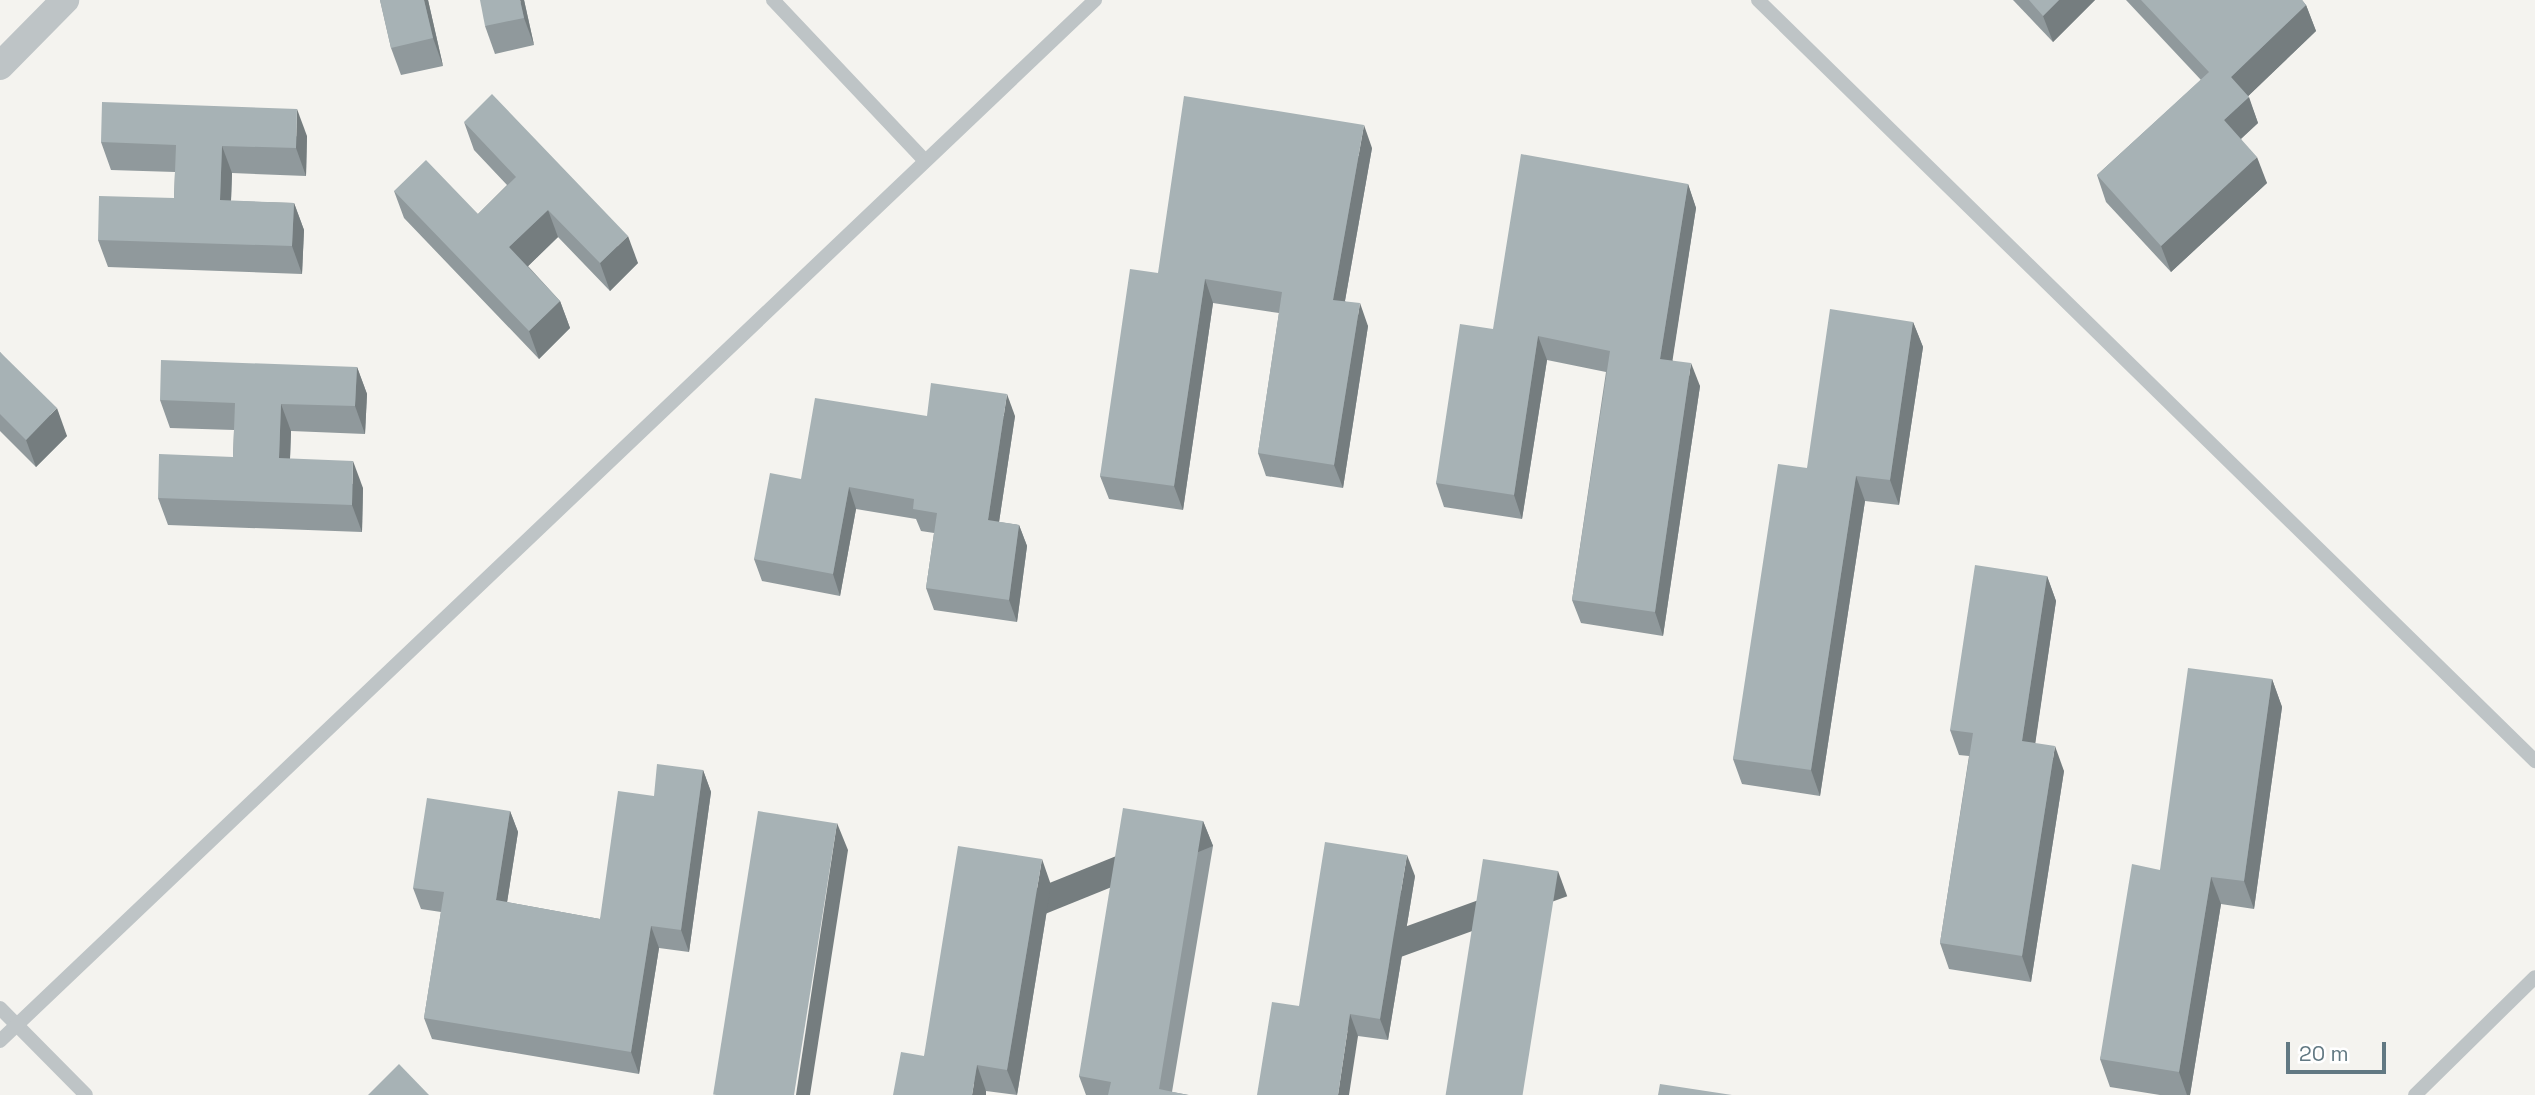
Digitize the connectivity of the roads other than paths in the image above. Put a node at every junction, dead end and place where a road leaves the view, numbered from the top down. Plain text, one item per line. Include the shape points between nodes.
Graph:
1 (65, 0) edge
2 (773, 0) edge
3 (1095, 0) edge
4 (1758, 0) edge
5 (0, 66) edge
6 (925, 161) junction
7 (2535, 761) edge
8 (2535, 977) edge
9 (0, 1008) edge
10 (17, 1025) junction
11 (0, 1041) edge
12 (86, 1095) edge
13 (2414, 1095) edge

1 - 5 street
2 - 6 lane
3 - 6 lane
4 - 7 lane
6 - 10 lane
8 - 13 lane
9 - 10 lane
10 - 11 lane
10 - 12 lane

